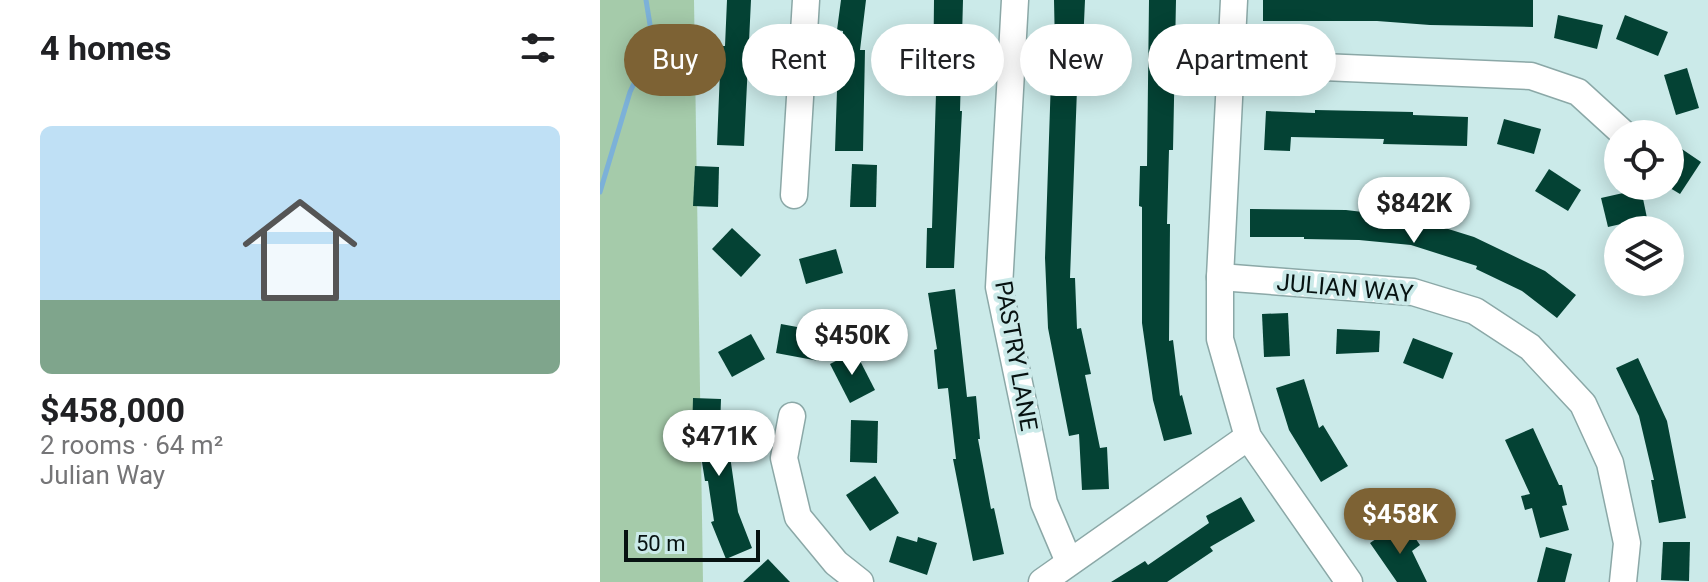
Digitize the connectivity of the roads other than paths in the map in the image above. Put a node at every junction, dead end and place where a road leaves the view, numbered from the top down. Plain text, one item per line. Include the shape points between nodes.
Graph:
1 (806, 0) edge
2 (1015, 0) edge
3 (1234, 0) edge
4 (1233, 24) edge
5 (1336, 68) edge
6 (1230, 96) edge
7 (1609, 120) edge
8 (794, 195) dead end
9 (1220, 277) junction
10 (792, 416) dead end
11 (1248, 437) junction
12 (1069, 562) junction
13 (860, 582) edge
14 (1042, 582) edge
15 (1349, 582) edge
16 (1623, 582) edge

1 - 8 street
2 - 12 street, PASTRY LANE via 999,287 1044,503
3 - 4 street
5 - 7 street via 1531,76 1578,92
6 - 9 street
9 - 11 street via 1220,339
9 - 16 street, JULIAN WAY via 1413,292 1475,311 1530,347 1583,404 1610,463 1627,543
10 - 13 street via 784,458 798,517 836,563
11 - 12 street
11 - 15 street
12 - 14 street

